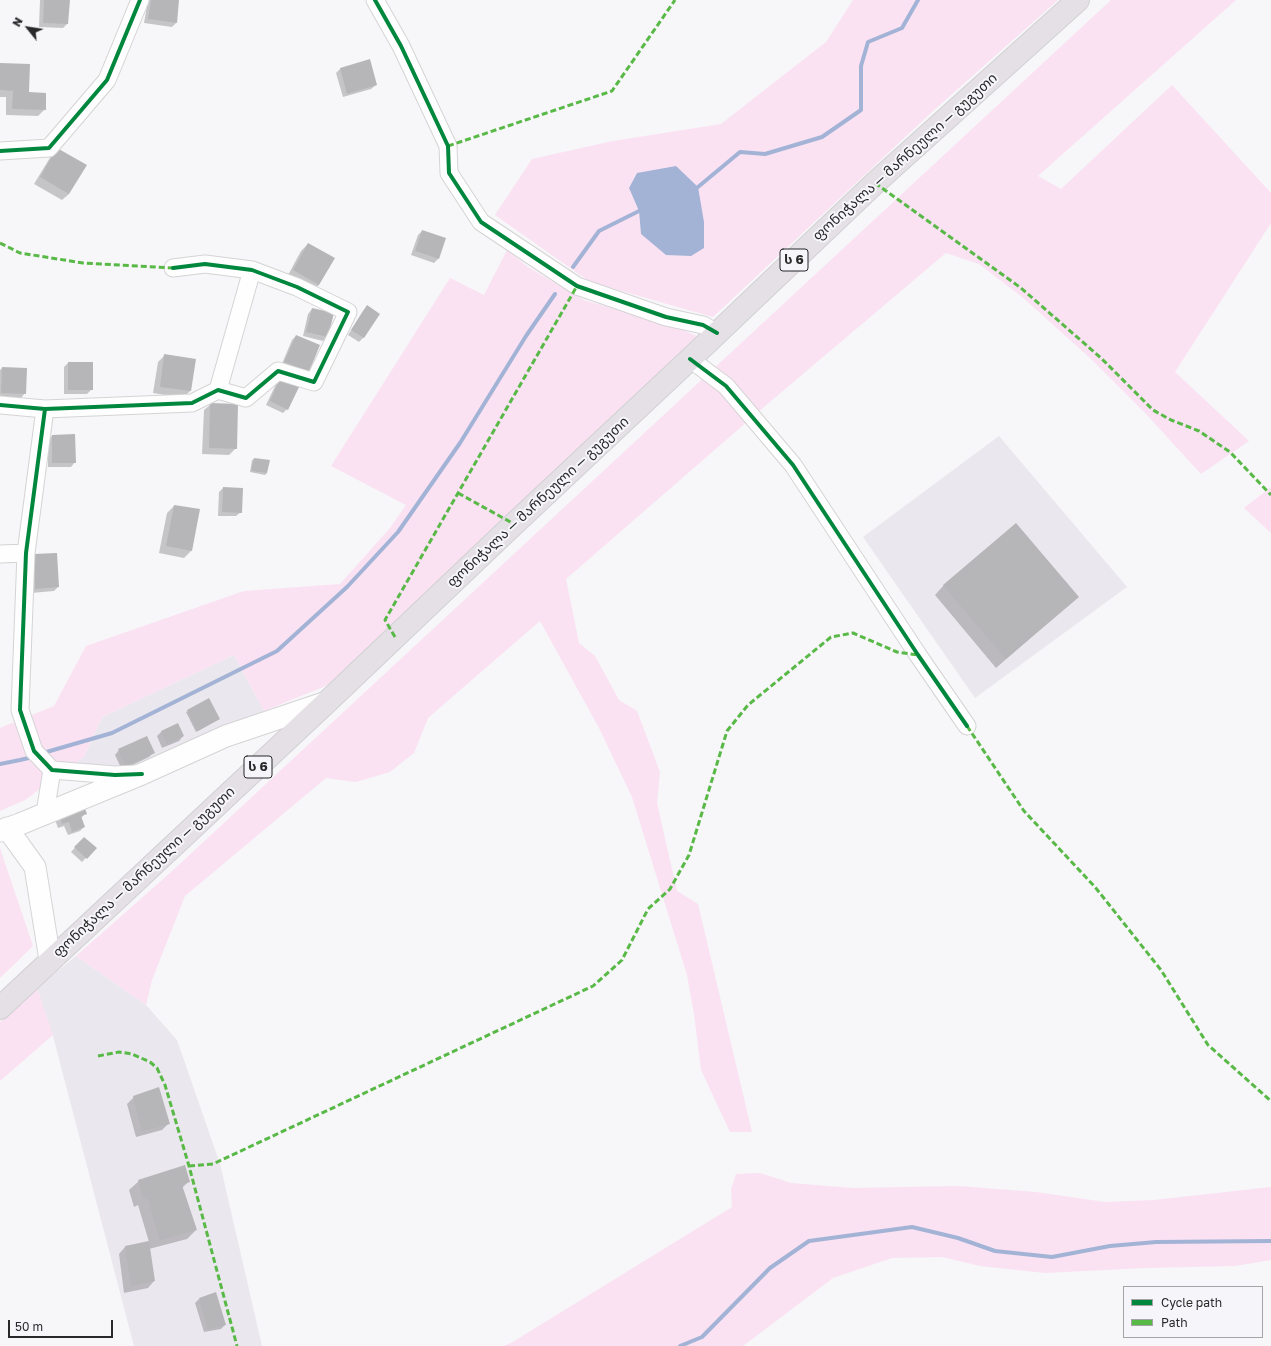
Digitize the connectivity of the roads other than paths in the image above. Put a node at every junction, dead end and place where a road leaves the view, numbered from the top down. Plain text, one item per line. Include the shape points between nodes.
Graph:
1 (140, 0) edge
2 (375, 0) edge
3 (1078, 0) edge
4 (0, 151) edge
5 (173, 268) dead end
6 (252, 270) junction
7 (717, 333) junction
8 (690, 359) junction
9 (218, 390) junction
10 (0, 404) edge
11 (45, 409) junction
12 (0, 554) edge
13 (26, 554) junction
14 (327, 702) junction
15 (967, 726) dead end
16 (52, 770) junction
17 (142, 774) junction
18 (45, 813) junction
19 (3, 830) edge
20 (50, 960) junction
21 (0, 1008) edge

1 - 4 street via 107,80 49,148
2 - 7 street via 401,46 448,146 449,173 481,222 577,286 666,317 703,325
3 - 7 highway, ფონიჭალა — მარნეული — გუგუთი / ს 6 via 875,183
5 - 6 street via 205,264
6 - 9 street
6 - 9 street via 297,287 348,312 314,382 278,370 246,398
7 - 8 highway, ფონიჭალა — მარნეული — გუგუთი / ს 6
8 - 14 highway, ფონიჭალა — მარნეული — გუგუთი / ს 6
8 - 15 street via 726,386 792,465
9 - 11 street via 192,403
10 - 11 street
11 - 13 street
12 - 13 street
13 - 16 street via 20,710 34,751
14 - 17 street via 226,736
14 - 20 highway, ფონიჭალა — მარნეული — გუგუთი / ს 6
16 - 17 street via 115,775
16 - 18 street
17 - 18 street
18 - 19 street
19 - 20 street via 35,867
20 - 21 highway, ფონიჭალა — მარნეული — გუგუთი / ს 6

